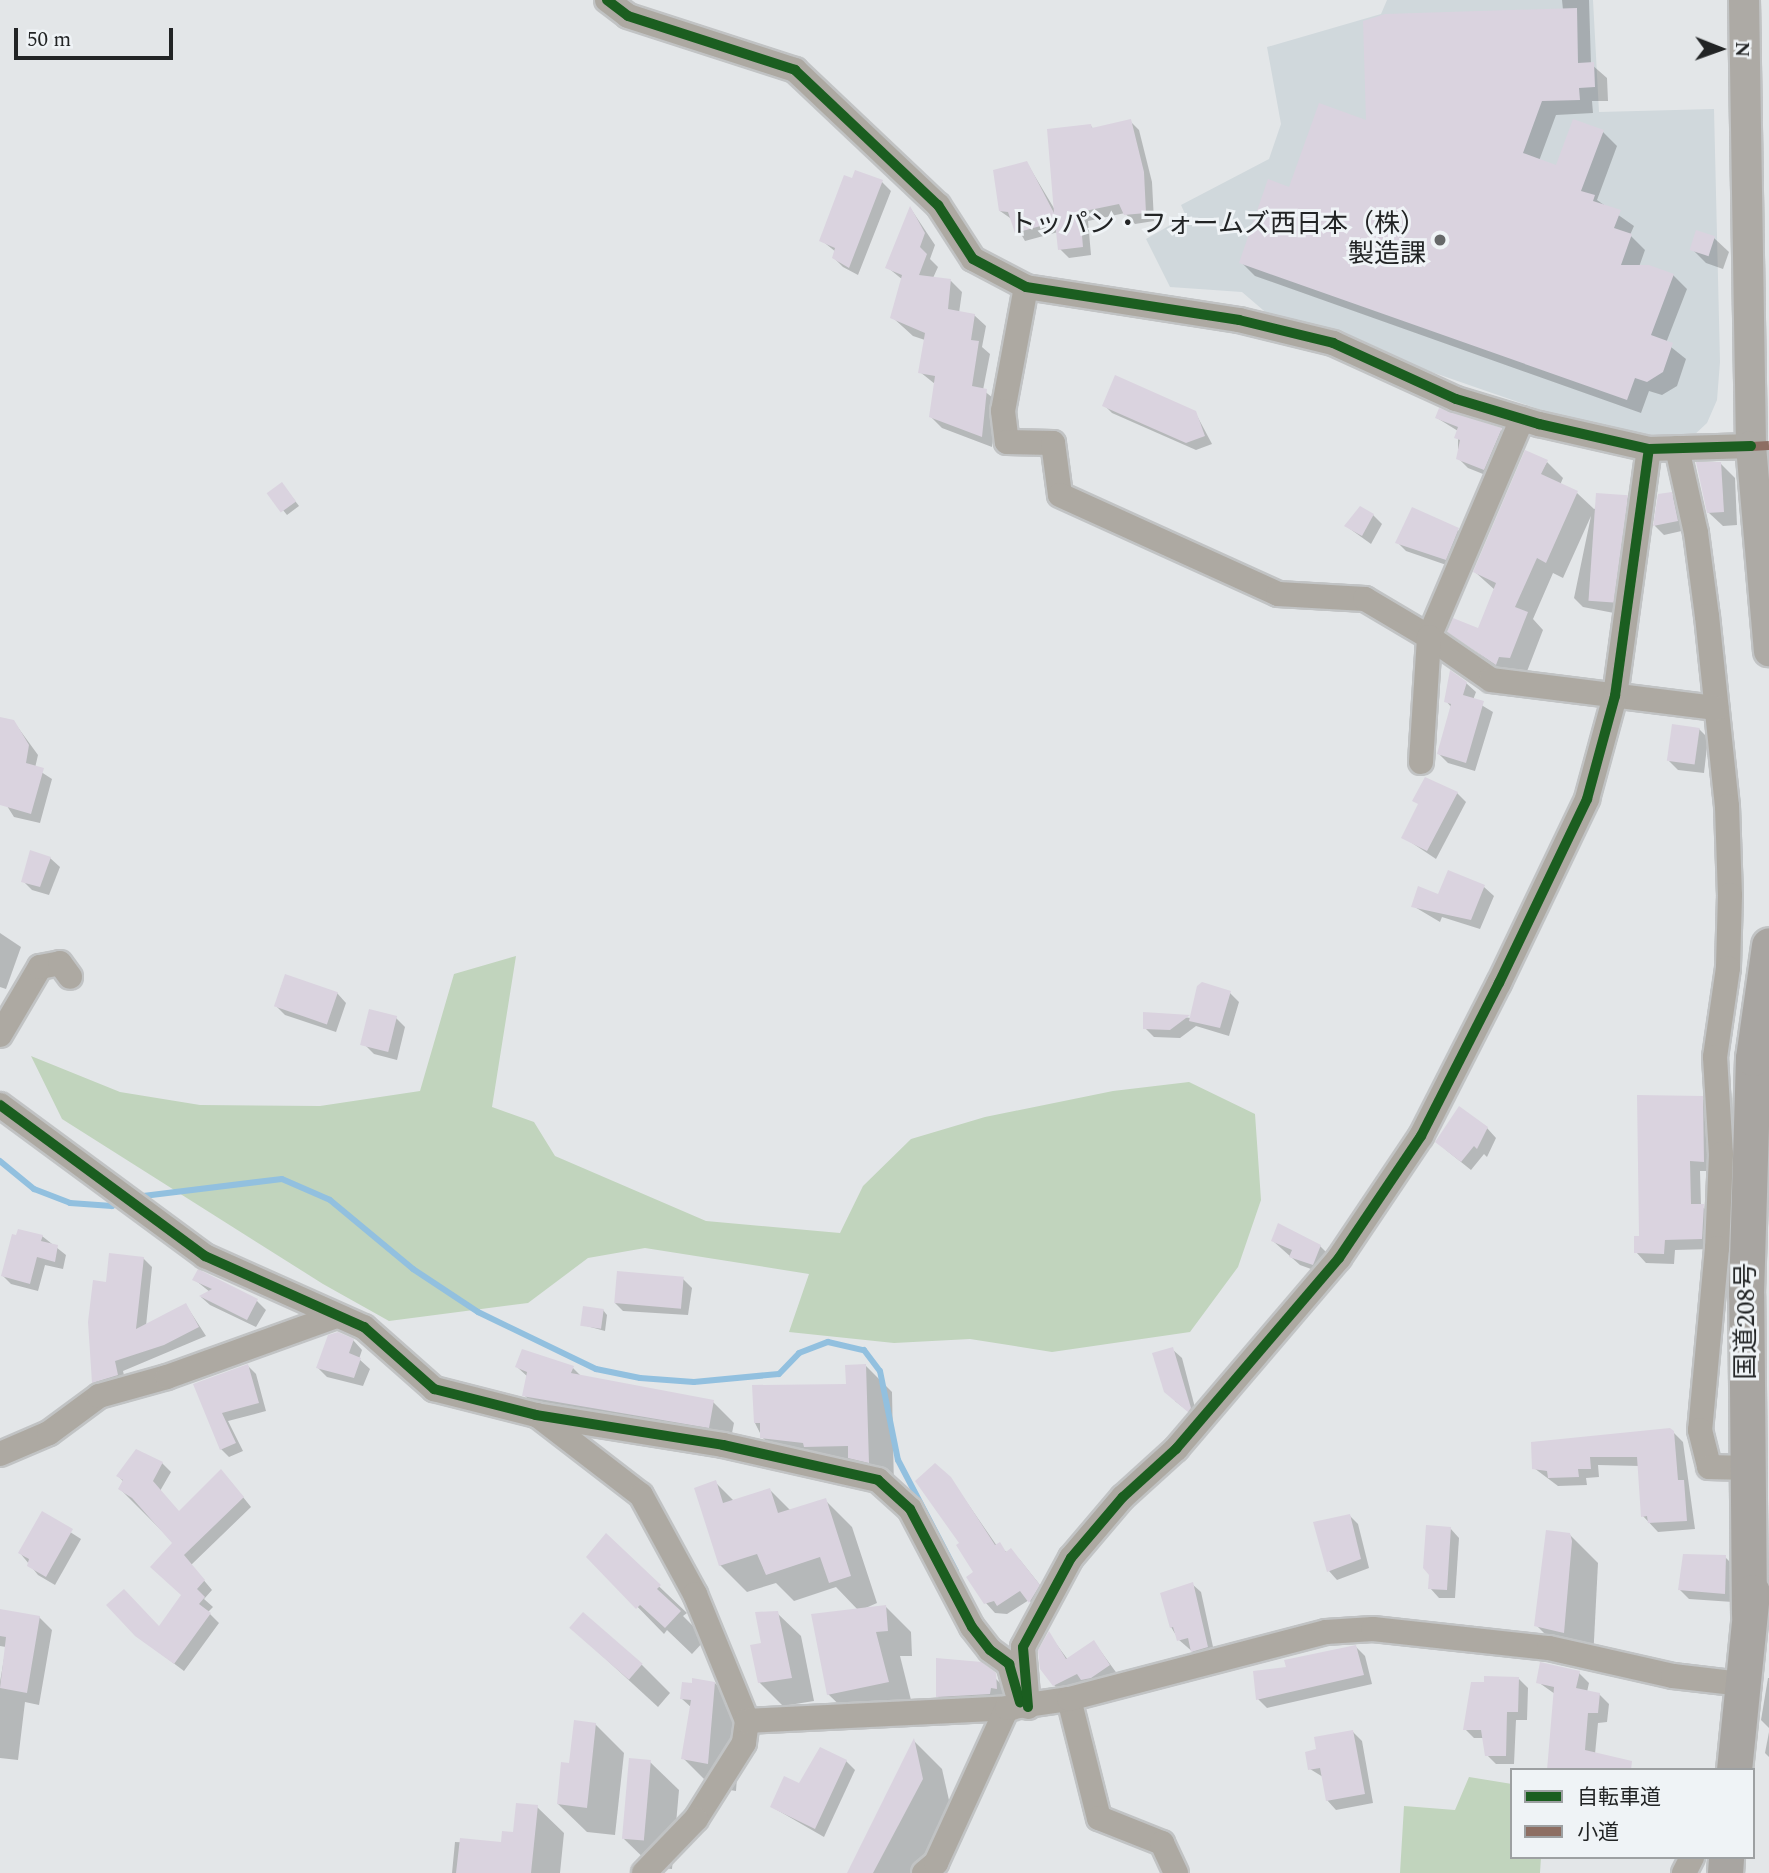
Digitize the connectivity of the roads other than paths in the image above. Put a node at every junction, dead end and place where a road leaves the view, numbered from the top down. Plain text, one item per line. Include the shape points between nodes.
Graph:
1 (607, 0) edge
2 (1744, 0) edge
3 (1026, 287) junction
4 (1521, 419) junction
5 (1751, 446) junction
6 (1677, 448) junction
7 (1649, 449) junction
8 (1429, 637) junction
9 (1769, 651) edge
10 (1615, 696) junction
11 (1716, 708) junction
12 (1421, 762) dead end
13 (1769, 945) edge
14 (70, 977) dead end
15 (0, 1035) edge
16 (1715, 1057) junction
17 (1753, 1058) junction
18 (0, 1105) edge
19 (334, 1317) junction
20 (536, 1415) junction
21 (0, 1454) edge
22 (1759, 1459) edge
23 (1759, 1618) edge
24 (1741, 1684) junction
25 (1069, 1699) junction
26 (1020, 1708) junction
27 (747, 1721) junction
28 (1734, 1768) edge
29 (644, 1873) edge
30 (924, 1873) edge
31 (1177, 1873) edge

1 - 3 street via 628,16 795,70 938,205 973,259
2 - 5 main road
3 - 4 street via 1240,320 1333,343 1456,399
3 - 8 street via 1003,411 1007,442 1053,443 1060,495 1278,594 1365,599
4 - 7 street
4 - 8 street
5 - 6 street
5 - 9 main road
6 - 7 street
6 - 11 street via 1696,533
7 - 10 street
8 - 10 street via 1491,680
8 - 12 street
10 - 11 street
10 - 26 street via 1587,799 1421,1136 1339,1258 1176,1449 1123,1497 1071,1558 1023,1647
11 - 16 street via 1730,895 1728,968
13 - 17 highway, 国道208号
14 - 15 street via 60,962 40,967
16 - 17 street
16 - 22 street via 1721,1154 1700,1430 1709,1467
17 - 22 highway, 国道208号 via 1746,1294
18 - 19 street via 205,1255
19 - 20 street via 364,1327 434,1389
19 - 21 street via 99,1396 50,1433
20 - 26 street via 723,1445 878,1480 911,1509 972,1627 989,1650 1009,1664
20 - 27 street via 641,1495 695,1594
22 - 23 highway, 国道208号
23 - 24 highway, 国道208号
24 - 25 street via 1673,1676 1549,1648 1373,1629 1326,1632
24 - 28 highway, 国道208号
25 - 26 street
25 - 31 street via 1098,1818 1162,1843
26 - 27 street
26 - 30 street via 1007,1708 936,1863
27 - 29 street via 744,1743 696,1819

